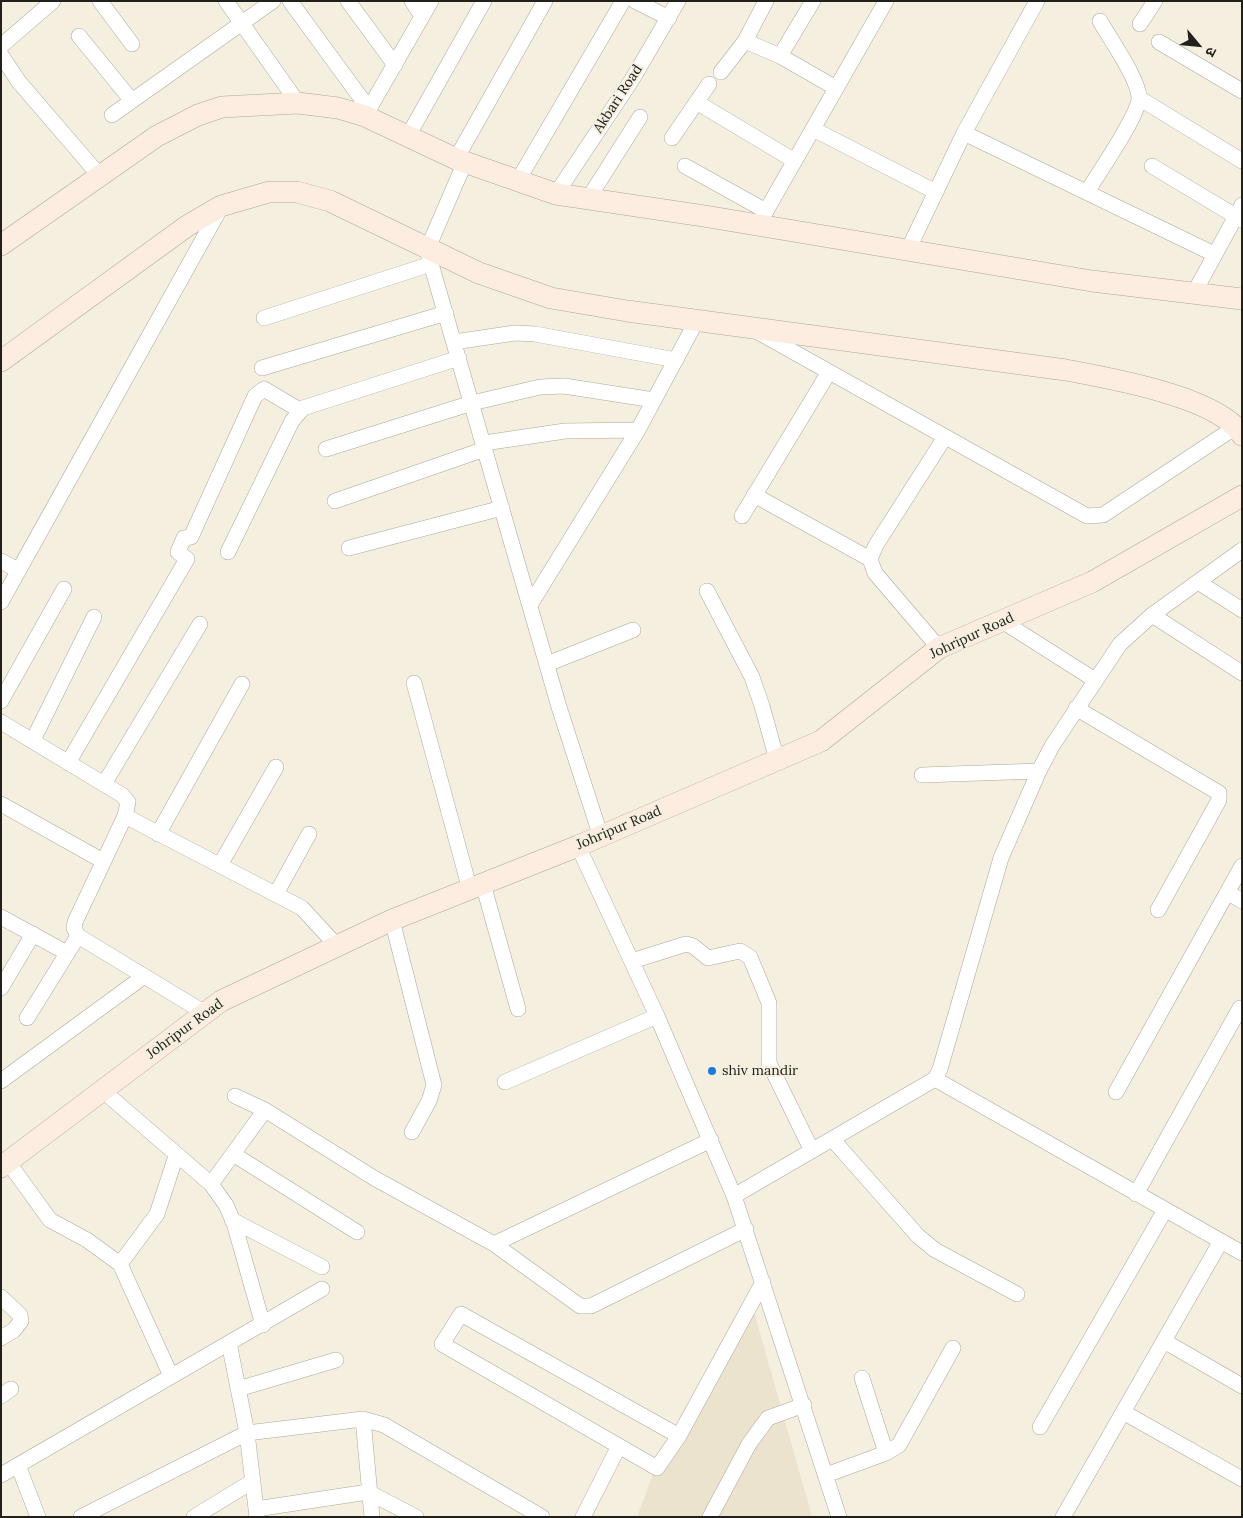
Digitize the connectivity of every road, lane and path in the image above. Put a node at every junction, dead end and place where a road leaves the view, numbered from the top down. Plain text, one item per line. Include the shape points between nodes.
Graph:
1 (53, 1) edge
2 (100, 1) edge
3 (226, 1) edge
4 (272, 1) edge
5 (290, 1) edge
6 (348, 1) edge
7 (412, 1) edge
8 (431, 1) edge
9 (484, 1) edge
10 (544, 1) edge
11 (623, 1) edge
12 (635, 1) edge
13 (678, 1) edge
14 (766, 1) edge
15 (813, 1) edge
16 (886, 1) edge
17 (1037, 1) edge
18 (1155, 1) edge
19 (422, 16) junction
20 (669, 18) junction
21 (1100, 21) dead end
22 (243, 24) junction
23 (1140, 24) dead end
24 (79, 36) dead end
25 (745, 41) junction
26 (1159, 42) dead end
27 (132, 44) dead end
28 (1, 46) edge
29 (1, 55) edge
30 (780, 56) junction
31 (395, 64) junction
32 (721, 72) dead end
33 (709, 84) dead end
34 (836, 88) junction
35 (1242, 91) edge
36 (1139, 98) junction
37 (132, 101) junction
38 (298, 103) junction
39 (698, 103) junction
40 (367, 112) junction
41 (112, 115) dead end
42 (640, 117) dead end
43 (813, 129) junction
44 (964, 133) junction
45 (408, 136) junction
46 (672, 138) dead end
47 (460, 161) junction
48 (795, 161) junction
49 (1242, 161) edge
50 (685, 166) dead end
51 (1152, 166) dead end
52 (99, 176) junction
53 (517, 182) junction
54 (936, 192) junction
55 (1087, 192) junction
56 (556, 194) junction
57 (588, 199) junction
58 (221, 206) junction
59 (1240, 213) edge
60 (762, 218) junction
61 (1, 245) edge
62 (908, 250) junction
63 (1214, 254) junction
64 (429, 257) junction
65 (1194, 293) junction
66 (1242, 299) edge
67 (446, 312) junction
68 (264, 318) dead end
69 (697, 320) junction
70 (749, 327) junction
71 (454, 342) junction
72 (459, 358) junction
73 (676, 360) junction
74 (1, 361) edge
75 (262, 368) dead end
76 (829, 372) junction
77 (654, 400) junction
78 (472, 403) junction
79 (301, 411) junction
80 (638, 430) junction
81 (1239, 431) edge
82 (945, 437) junction
83 (484, 446) junction
84 (326, 449) dead end
85 (754, 495) junction
86 (1242, 496) edge
87 (335, 501) dead end
88 (502, 508) junction
89 (742, 516) dead end
90 (349, 548) dead end
91 (1242, 550) edge
92 (228, 552) dead end
93 (870, 559) junction
94 (1, 561) edge
95 (18, 570) junction
96 (1198, 582) junction
97 (64, 589) dead end
98 (707, 591) dead end
99 (1, 602) edge
100 (530, 605) junction
101 (1242, 610) edge
102 (1152, 615) junction
103 (94, 617) dead end
104 (1002, 621) junction
105 (200, 624) dead end
106 (632, 630) dead end
107 (938, 648) junction
108 (546, 664) junction
109 (1242, 673) edge
110 (1095, 680) junction
111 (414, 683) dead end
112 (242, 684) dead end
113 (1, 701) edge
114 (1076, 708) junction
115 (1, 722) edge
116 (33, 740) junction
117 (777, 760) junction
118 (68, 763) junction
119 (276, 767) dead end
120 (1038, 771) junction
121 (922, 776) dead end
122 (104, 784) junction
123 (1, 804) edge
124 (125, 816) junction
125 (158, 834) junction
126 (309, 834) dead end
127 (601, 836) junction
128 (578, 846) junction
129 (103, 861) junction
130 (220, 865) junction
131 (1242, 866) edge
132 (477, 887) junction
133 (1227, 892) junction
134 (276, 894) junction
135 (1242, 901) edge
136 (1158, 910) dead end
137 (1, 917) edge
138 (392, 920) junction
139 (33, 934) junction
140 (78, 936) junction
141 (336, 945) junction
142 (67, 953) junction
143 (632, 961) junction
144 (143, 977) junction
145 (1, 988) edge
146 (1240, 1008) dead end
147 (518, 1009) dead end
148 (205, 1013) junction
149 (657, 1016) junction
150 (27, 1018) dead end
151 (935, 1079) junction
152 (1, 1081) edge
153 (505, 1082) dead end
154 (102, 1090) junction
155 (1116, 1092) dead end
156 (235, 1096) dead end
157 (265, 1110) junction
158 (412, 1132) dead end
159 (710, 1140) junction
160 (833, 1140) junction
161 (812, 1151) junction
162 (233, 1154) junction
163 (176, 1156) junction
164 (4, 1164) edge
165 (211, 1184) junction
166 (1136, 1194) junction
167 (734, 1196) junction
168 (1165, 1210) junction
169 (232, 1220) junction
170 (746, 1229) junction
171 (357, 1232) dead end
172 (1221, 1241) junction
173 (494, 1244) junction
174 (1242, 1252) edge
175 (120, 1264) junction
176 (322, 1267) dead end
177 (763, 1282) junction
178 (322, 1289) dead end
179 (1017, 1294) dead end
180 (1, 1297) edge
181 (263, 1325) junction
182 (1, 1338) edge
183 (1164, 1341) junction
184 (228, 1343) junction
185 (953, 1348) dead end
186 (336, 1360) dead end
187 (171, 1376) junction
188 (862, 1378) dead end
189 (1242, 1386) edge
190 (238, 1389) junction
191 (804, 1405) junction
192 (1123, 1412) junction
193 (363, 1419) junction
194 (1040, 1427) dead end
195 (247, 1433) junction
196 (679, 1436) junction
197 (619, 1446) junction
198 (886, 1453) junction
199 (18, 1465) junction
200 (1, 1475) edge
201 (826, 1475) junction
202 (1242, 1479) edge
203 (253, 1482) junction
204 (368, 1492) junction
205 (257, 1513) edge
206 (38, 1517) edge
207 (80, 1517) edge
208 (194, 1517) edge
209 (372, 1517) edge
210 (416, 1517) edge
211 (542, 1517) edge
212 (583, 1517) edge
213 (710, 1517) edge
214 (839, 1517) edge
215 (1064, 1517) edge

1 - 28 street
2 - 27 street
3 - 22 street
4 - 22 street
5 - 40 street
6 - 31 street
7 - 19 street
8 - 19 street
9 - 45 street
10 - 47 street
11 - 53 street
12 - 20 street
13 - 20 street, Akbari Road
14 - 25 street
15 - 30 street
16 - 34 street
17 - 44 street
18 - 23 street
19 - 31 street
20 - 56 street, Akbari Road
21 - 36 street via 1136,86
22 - 37 street
22 - 38 street
24 - 37 street
25 - 30 street
25 - 32 street
26 - 35 street
29 - 52 street via 19,82
30 - 34 street
31 - 40 street
33 - 39 street
34 - 43 street
36 - 49 street
36 - 55 street via 1128,124
37 - 41 street
38 - 40 street
38 - 52 street via 222,107 198,115 157,136
39 - 46 street
39 - 48 street
40 - 45 street
42 - 57 street
43 - 48 street
43 - 54 street
44 - 54 street
44 - 55 street
45 - 47 street
47 - 53 street
47 - 64 street via 457,182 436,228
48 - 60 street
50 - 60 street
51 - 59 street
52 - 61 street
53 - 56 street
54 - 62 street
55 - 63 street
56 - 57 street
57 - 60 street
58 - 64 street via 268,192 297,192 330,201
58 - 74 street via 187,226
58 - 95 street
59 - 63 street
60 - 62 street
62 - 65 street via 1092,281
63 - 65 street
64 - 67 street
64 - 68 street
64 - 69 street via 551,298
65 - 66 street
67 - 71 street
67 - 75 street
69 - 70 street
69 - 73 street
70 - 76 street
70 - 81 street via 1111,378 1178,397 1223,416
71 - 72 street
71 - 73 street via 515,333 535,334
72 - 78 street
72 - 79 street via 312,404
73 - 77 street
76 - 82 street
76 - 85 street
77 - 78 street via 564,386 540,387
77 - 80 street
78 - 83 street
78 - 84 street
79 - 92 street via 292,421
79 - 118 street via 264,389 255,396 191,537 184,538 178,552 187,559
80 - 83 street via 565,431
80 - 100 street
81 - 82 street via 1096,517 1080,513
82 - 93 street
83 - 87 street
83 - 88 street
85 - 89 street
85 - 93 street
86 - 104 street, Johripur Road via 1092,582
88 - 90 street
88 - 100 street
91 - 96 street
93 - 107 street via 875,573
94 - 95 street
95 - 99 street
96 - 101 street
96 - 102 street
97 - 113 street
98 - 117 street via 752,678
100 - 108 street
102 - 109 street
102 - 110 street via 1120,644
103 - 116 street
104 - 107 street, Johripur Road
104 - 110 street
105 - 122 street
106 - 108 street
107 - 117 street, Johripur Road via 821,741
108 - 127 street
110 - 114 street
111 - 132 street
112 - 125 street
114 - 120 street
114 - 136 street via 1219,793 1219,800
115 - 116 street
116 - 118 street
117 - 127 street, Johripur Road
118 - 122 street
119 - 130 street
120 - 121 street
120 - 151 street via 1001,858
122 - 124 street via 128,802
123 - 129 street
124 - 125 street
124 - 129 street
125 - 130 street
126 - 134 street
127 - 128 street, Johripur Road
128 - 132 street, Johripur Road
128 - 143 street
129 - 140 street via 75,922
130 - 134 street
131 - 133 street
132 - 138 street, Johripur Road
132 - 147 street
133 - 135 street
133 - 155 street
134 - 141 street via 302,908
137 - 139 street
138 - 141 street, Johripur Road
138 - 158 street via 434,1085
139 - 142 street
139 - 145 street
140 - 142 street
140 - 144 street
141 - 148 street, Johripur Road via 221,1001
142 - 150 street
143 - 149 street
143 - 161 street via 686,944 708,958 740,951 750,957 769,1003 769,1063
144 - 148 street
144 - 152 street
146 - 166 street
148 - 154 street, Johripur Road
149 - 153 street
149 - 159 street
151 - 160 street
151 - 166 street
154 - 163 street
154 - 164 street, Johripur Road
156 - 157 street
157 - 162 street
157 - 173 street via 374,1178
159 - 167 street
159 - 173 street
160 - 161 street
160 - 179 street via 918,1236 935,1250
161 - 167 street
162 - 165 street
162 - 171 street
163 - 165 street
163 - 175 street via 157,1214
164 - 175 street via 50,1220 87,1240
165 - 169 street
166 - 168 street
167 - 170 street
168 - 172 street
168 - 194 street
169 - 176 street
169 - 181 street
170 - 173 street via 586,1307 576,1304
170 - 177 street
172 - 174 street
172 - 183 street
175 - 187 street
177 - 191 street
177 - 196 street
178 - 181 street
180 - 182 street via 20,1315 21,1321
181 - 184 street
183 - 189 street
183 - 192 street
184 - 187 street
184 - 190 street
185 - 198 street via 906,1436
186 - 190 street
187 - 199 street
188 - 198 street
190 - 195 street
191 - 201 street
191 - 213 street via 768,1418 749,1444
192 - 202 street
192 - 215 street
193 - 195 street
193 - 204 street
193 - 211 street via 384,1425
195 - 203 street
195 - 207 street
196 - 197 street via 657,1468
196 - 197 street via 461,1314 442,1344
197 - 212 street
198 - 201 street
199 - 200 street
199 - 206 street
201 - 214 street
203 - 205 street
203 - 208 street
204 - 205 street
204 - 209 street
204 - 210 street

